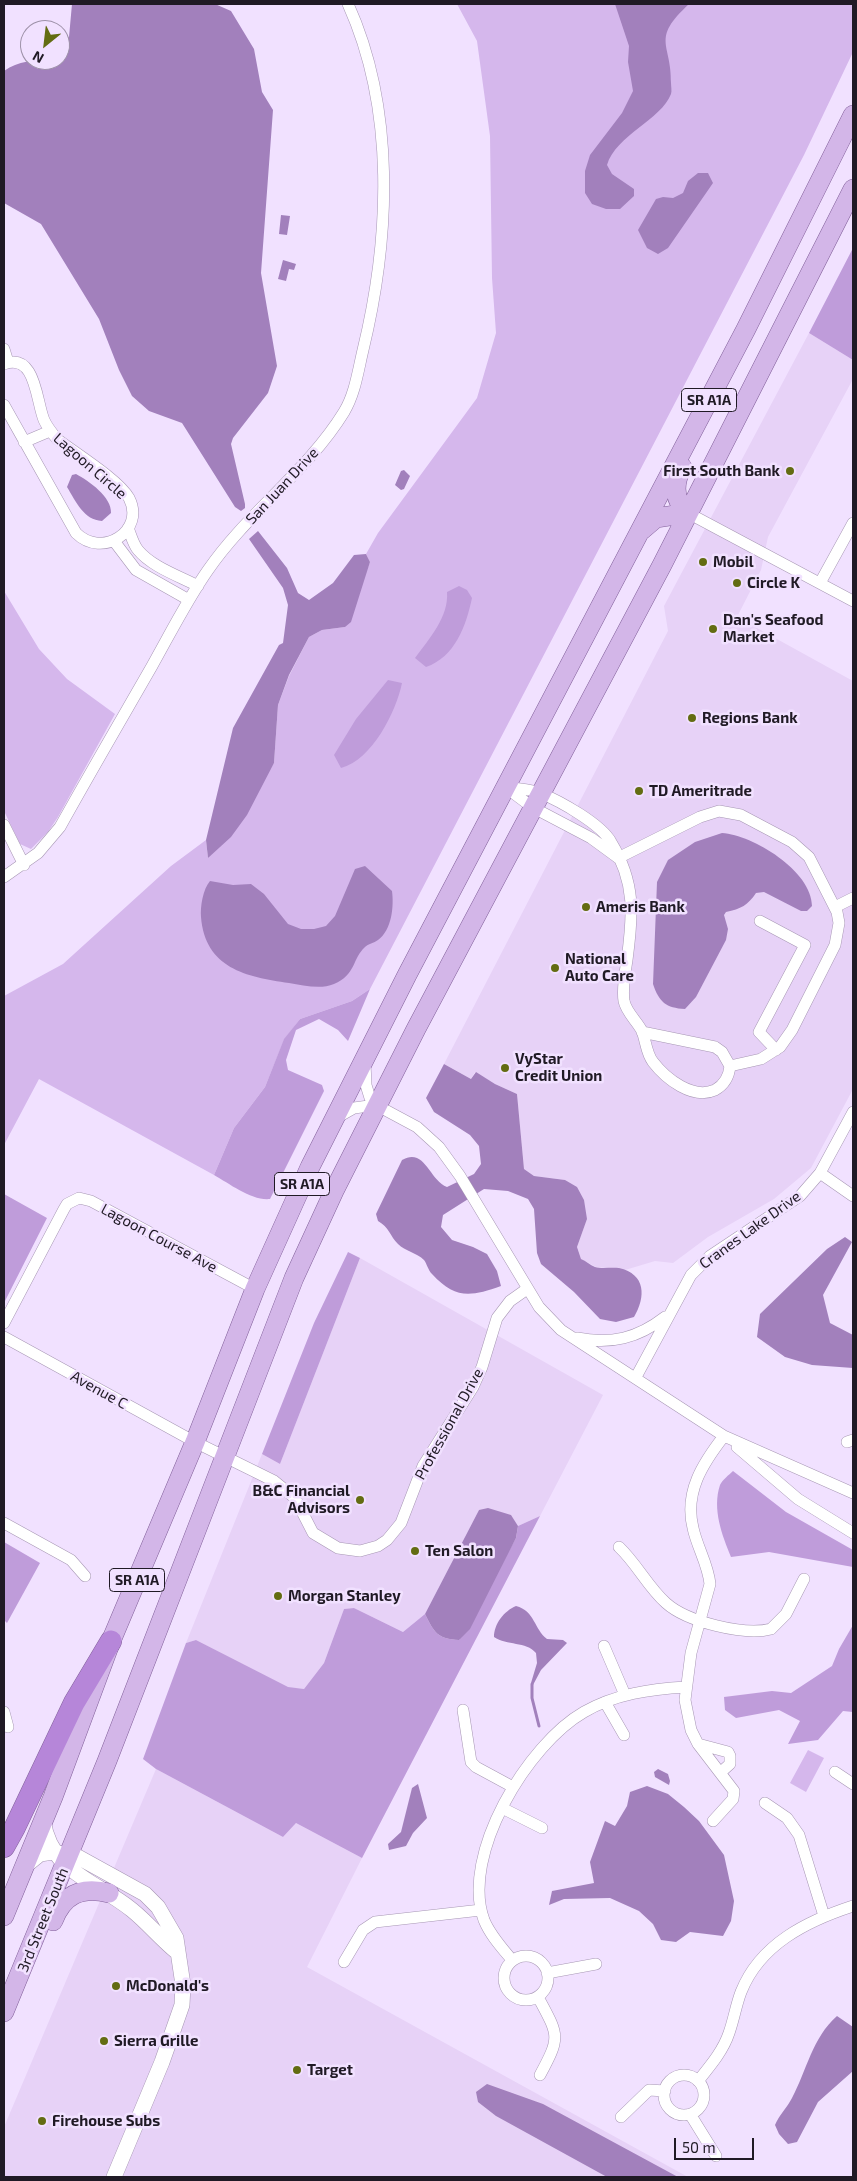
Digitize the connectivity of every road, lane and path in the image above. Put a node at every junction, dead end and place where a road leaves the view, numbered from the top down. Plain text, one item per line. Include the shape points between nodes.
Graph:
1 (348, 4) edge
2 (853, 115) edge
3 (853, 189) edge
4 (746, 329) junction
5 (4, 349) edge
6 (6, 363) edge
7 (4, 405) edge
8 (50, 431) junction
9 (24, 442) junction
10 (688, 513) junction
11 (853, 523) edge
12 (128, 528) junction
13 (639, 533) junction
14 (114, 541) junction
15 (154, 563) junction
16 (147, 576) junction
17 (820, 583) junction
18 (198, 586) junction
19 (189, 600) junction
20 (853, 601) edge
21 (507, 787) junction
22 (536, 800) junction
23 (4, 825) edge
24 (618, 858) junction
25 (24, 864) junction
26 (4, 877) edge
27 (853, 898) edge
28 (835, 908) junction
29 (760, 922) dead end
30 (642, 1032) junction
31 (776, 1050) junction
32 (364, 1058) junction
33 (730, 1066) junction
34 (376, 1106) junction
35 (853, 1112) edge
36 (333, 1121) junction
37 (820, 1173) junction
38 (853, 1196) edge
39 (255, 1289) junction
40 (527, 1289) junction
41 (668, 1315) junction
42 (4, 1323) edge
43 (572, 1337) junction
44 (4, 1338) edge
45 (636, 1377) junction
46 (724, 1436) junction
47 (195, 1442) junction
48 (224, 1457) junction
49 (853, 1493) edge
50 (4, 1523) edge
51 (853, 1533) edge
52 (619, 1548) dead end
53 (85, 1576) dead end
54 (804, 1579) dead end
55 (700, 1621) junction
56 (111, 1641) junction
57 (604, 1646) dead end
58 (686, 1686) junction
59 (625, 1695) junction
60 (605, 1702) junction
61 (463, 1710) dead end
62 (4, 1712) edge
63 (8, 1727) dead end
64 (624, 1735) dead end
65 (698, 1744) junction
66 (721, 1772) junction
67 (835, 1772) dead end
68 (853, 1784) edge
69 (513, 1787) junction
70 (764, 1803) dead end
71 (502, 1808) junction
72 (43, 1820) junction
73 (713, 1822) dead end
74 (542, 1828) dead end
75 (4, 1847) edge
76 (62, 1857) junction
77 (23, 1868) junction
78 (108, 1893) junction
79 (853, 1906) edge
80 (481, 1910) junction
81 (4, 1916) edge
82 (824, 1916) junction
83 (177, 1952) junction
84 (512, 1960) junction
85 (344, 1962) dead end
86 (596, 1964) dead end
87 (24, 1967) junction
88 (547, 1973) junction
89 (538, 1997) junction
90 (4, 2012) edge
91 (540, 2075) dead end
92 (698, 2081) junction
93 (665, 2091) junction
94 (690, 2114) junction
95 (621, 2117) dead end
96 (716, 2156) dead end
97 (114, 2177) edge

1 - 18 street, San Juan Drive via 374,91 384,196 372,311 351,399 308,460 230,542
2 - 4 main road, SR A1A
3 - 10 main road, SR A1A
4 - 10 main road via 739,359 678,475 676,491 679,503
4 - 13 main road, SR A1A
5 - 6 street, Lagoon Circle
6 - 8 street, Lagoon Circle via 19,363 29,370
7 - 9 street, Lagoon Circle
8 - 9 street
8 - 12 street, Lagoon Circle via 126,494 132,514
9 - 14 street, Lagoon Circle via 76,533 89,543
10 - 13 main road via 656,518
10 - 17 street
10 - 22 main road, SR A1A
11 - 17 street
12 - 14 street
12 - 15 street, Lagoon Circle via 136,548
13 - 21 main road, SR A1A
14 - 16 street via 129,564
15 - 16 street
15 - 18 street, Lagoon Circle
16 - 19 street
17 - 20 street
18 - 19 street, San Juan Drive
19 - 25 street, San Juan Drive via 60,827
21 - 22 street
21 - 22 street
21 - 32 main road, SR A1A
22 - 24 street
22 - 24 street via 592,821 605,833
22 - 34 main road, SR A1A
23 - 25 street
24 - 28 street via 700,817 713,812 730,812 802,848
24 - 30 street via 626,873 633,905 624,1004
25 - 26 street, San Juan Drive
27 - 28 street
28 - 31 street via 839,923 835,945 789,1034
29 - 31 street via 805,945 759,1032
30 - 33 street via 715,1047
30 - 33 street via 653,1062 676,1083 692,1092 717,1089 727,1078
31 - 33 street via 761,1059
32 - 34 street via 368,1091
32 - 36 main road, SR A1A
34 - 36 street via 354,1108
34 - 40 street via 429,1136 439,1147 460,1176
34 - 48 main road, SR A1A via 294,1278
35 - 37 street, Cranes Lake Drive
36 - 39 main road, SR A1A
37 - 38 street
37 - 41 street, Cranes Lake Drive via 791,1203 702,1263 682,1289
39 - 42 street, Lagoon Course Ave via 91,1201 79,1198 67,1204
39 - 47 main road, SR A1A
40 - 43 street via 551,1321
40 - 48 street, Professional Drive via 497,1318 473,1387 423,1466 402,1523 378,1546 350,1551 325,1542 313,1533 295,1498 286,1488
41 - 43 street, Cranes Lake Drive via 640,1334 617,1341
41 - 45 street, Cranes Lake Drive
43 - 45 street
44 - 47 street, Avenue C
45 - 46 street
46 - 49 street
46 - 51 street via 798,1499
46 - 55 street via 700,1470 691,1502 693,1528 710,1584
47 - 48 street, Professional Drive
47 - 56 main road, SR A1A
48 - 76 main road, SR A1A
50 - 53 street via 71,1560
52 - 55 street via 667,1604
54 - 55 street via 786,1614 771,1629 748,1630
55 - 58 street
56 - 72 main road, SR A1A
56 - 75 highway via 74,1703
57 - 59 street
58 - 59 street
58 - 65 street via 687,1715
59 - 60 street
60 - 64 street
60 - 69 street via 584,1712 549,1739
61 - 69 street via 471,1762
62 - 63 street
65 - 66 street
65 - 66 street via 728,1752 730,1764
66 - 73 street via 734,1790 733,1799
67 - 68 street
69 - 71 street
70 - 82 street via 787,1818 799,1835
71 - 74 street
71 - 80 street via 480,1873
72 - 76 street via 45,1835
72 - 77 main road, SR A1A
76 - 77 street via 40,1854
76 - 78 street
76 - 83 street via 89,1862 145,1894 169,1924 176,1938
76 - 87 main road, 3rd Street South / SR A1A
77 - 81 main road, SR A1A
78 - 83 street via 147,1922
78 - 87 main road via 84,1890 66,1898 58,1908 40,1954
79 - 82 street
80 - 84 street via 492,1935
80 - 85 street via 375,1922 363,1930
82 - 92 street via 787,1936 760,1960 741,1992 723,2046
83 - 97 street via 183,1985 182,2005
84 - 88 street via 534,1958 541,1962
84 - 89 street via 504,1974 506,1989 519,1999
86 - 88 street
87 - 90 main road, 3rd Street South / SR A1A
88 - 89 street via 546,1988
89 - 91 street via 556,2034 553,2051
92 - 93 street via 679,2076
92 - 94 street via 704,2098 696,2111
93 - 94 street via 667,2105 672,2111
93 - 95 street via 649,2090
94 - 96 street

